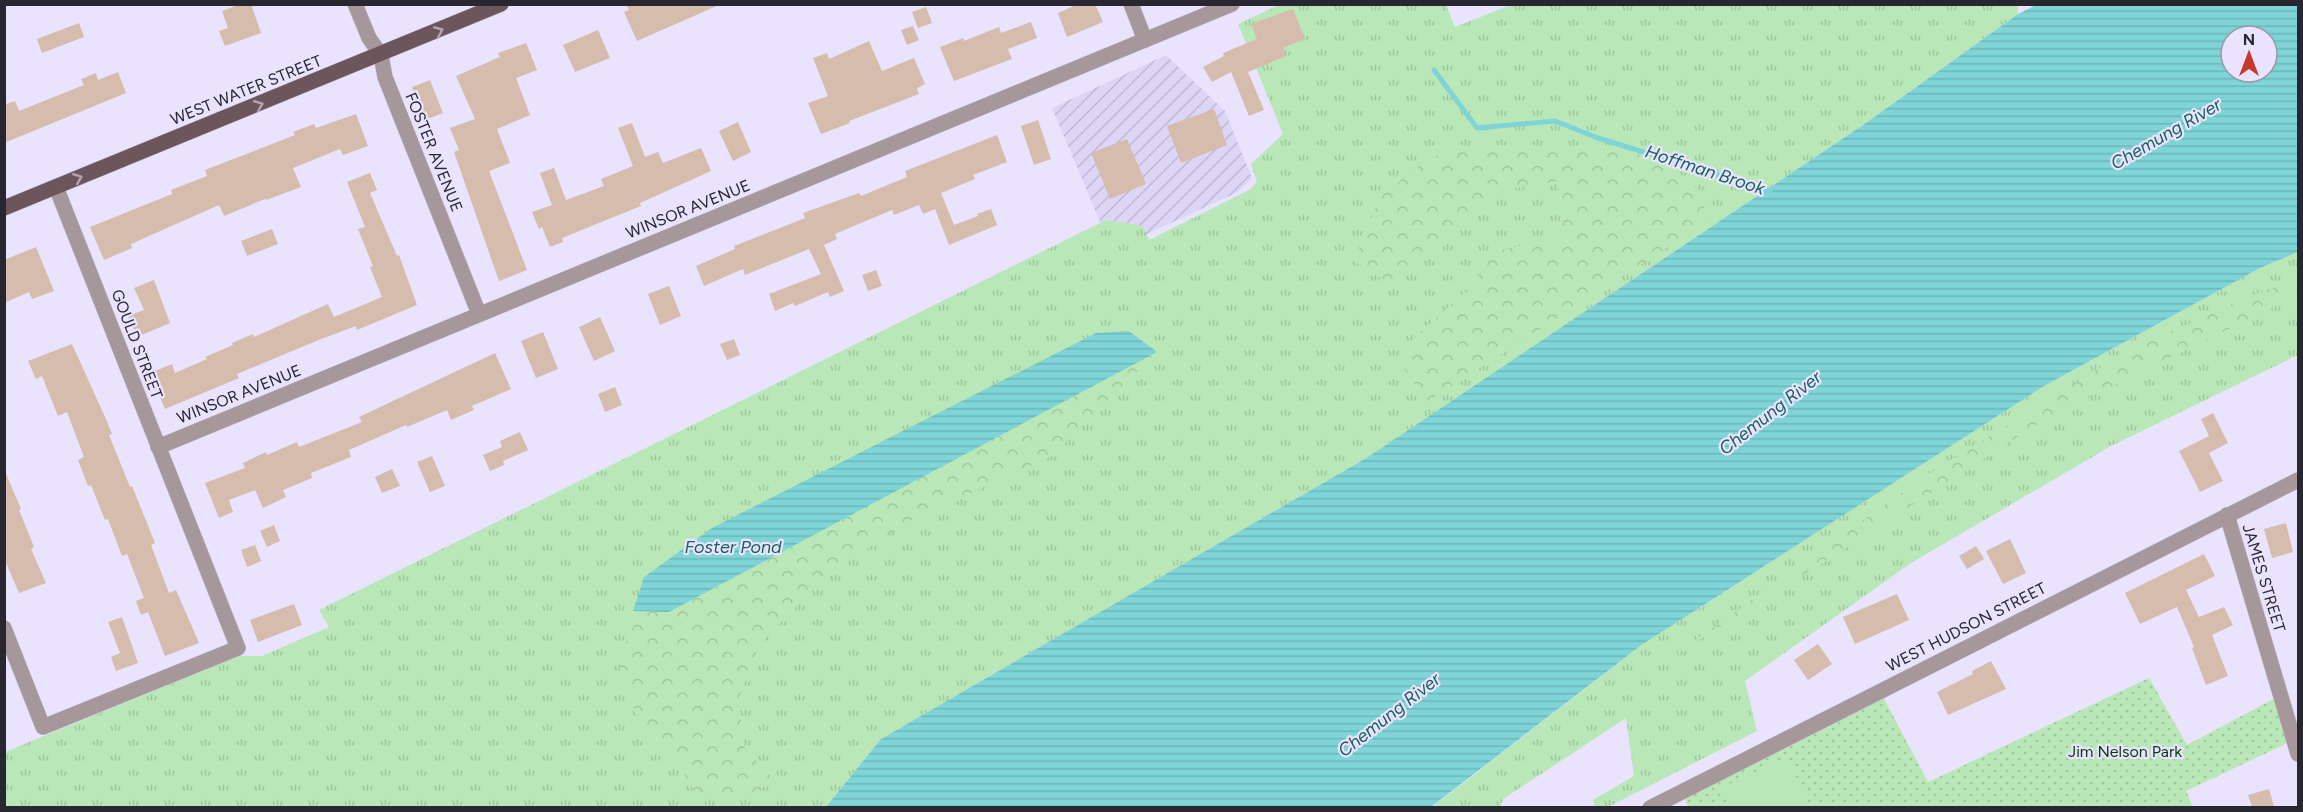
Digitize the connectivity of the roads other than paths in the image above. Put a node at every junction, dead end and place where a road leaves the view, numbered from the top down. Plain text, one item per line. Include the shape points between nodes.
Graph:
1 (355, 4) edge
2 (501, 4) edge
3 (1131, 4) edge
4 (1232, 4) edge
5 (1145, 40) junction
6 (381, 55) junction
7 (56, 187) junction
8 (4, 208) edge
9 (479, 314) junction
10 (158, 447) junction
11 (2298, 480) edge
12 (2227, 515) junction
13 (4, 628) edge
14 (2298, 754) edge
15 (1650, 807) edge

1 - 6 street, FOSTER AVENUE
6 -> 2 main road, WEST WATER STREET
3 - 5 street
4 - 5 street, WINSOR AVENUE
5 - 9 street, WINSOR AVENUE
7 -> 6 main road, WEST WATER STREET
6 - 9 street, FOSTER AVENUE via 385,77
7 - 8 main road, WEST WATER STREET
7 - 10 street, GOULD STREET
9 - 10 street, WINSOR AVENUE
10 - 13 street, GOULD STREET via 238,648 43,726
11 - 12 street, WEST HUDSON STREET
12 - 14 street, JAMES STREET
12 - 15 street, WEST HUDSON STREET

